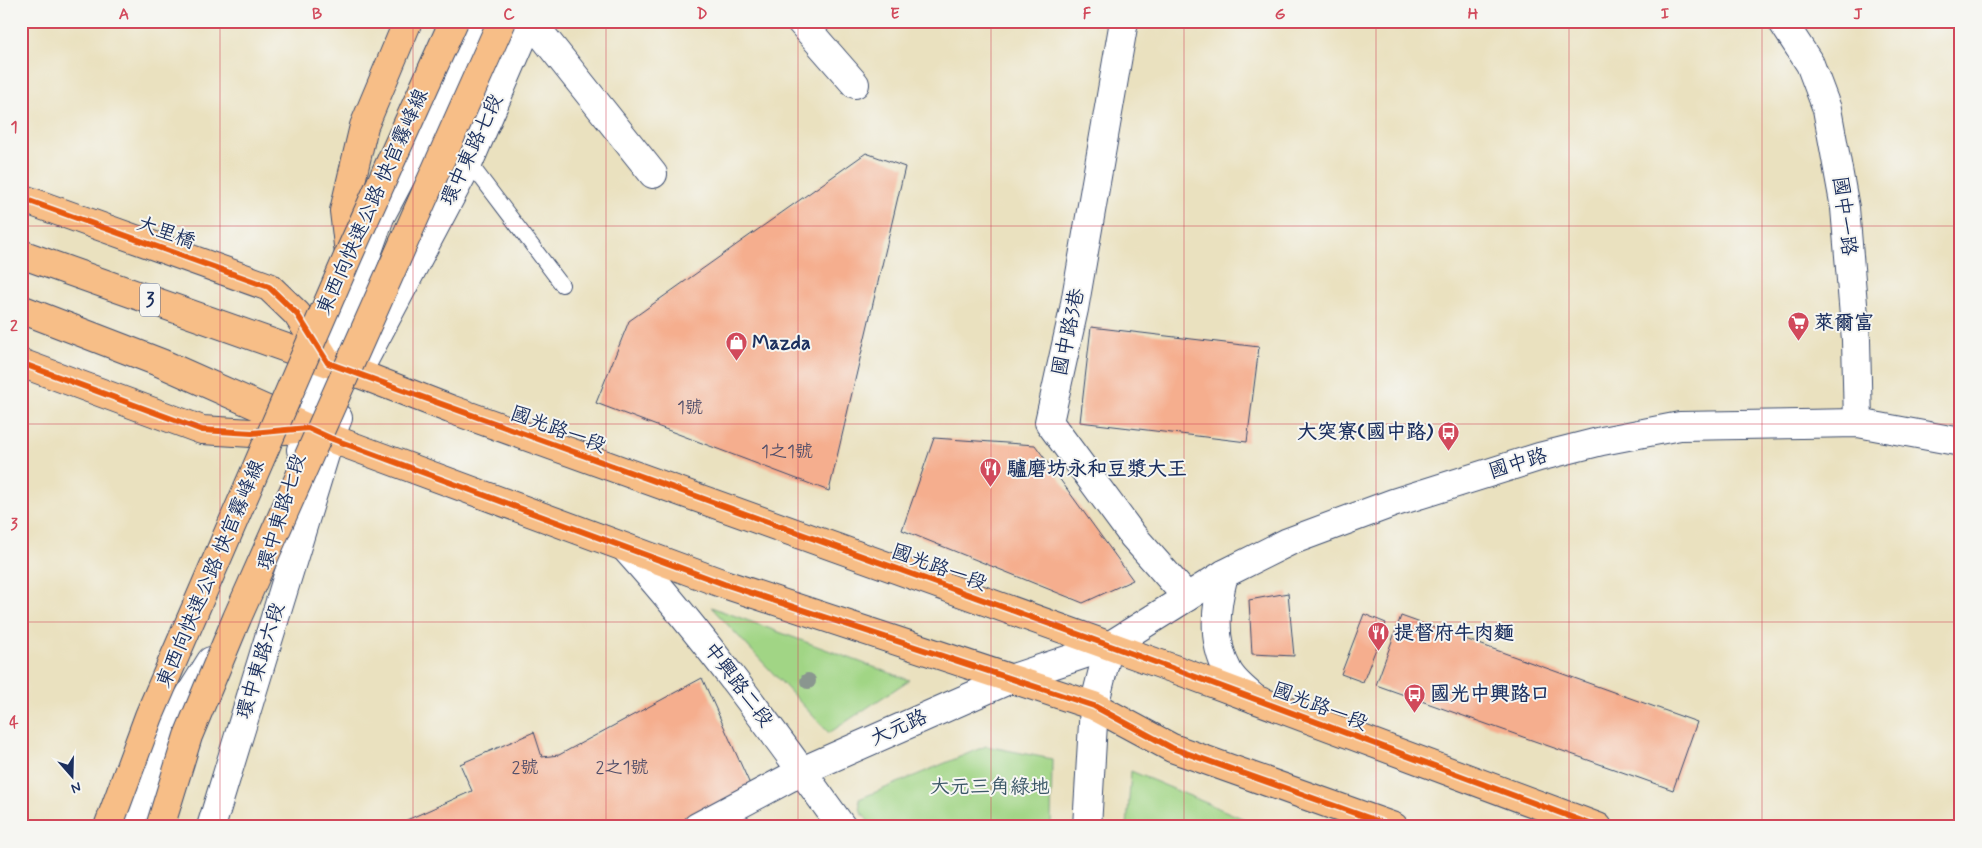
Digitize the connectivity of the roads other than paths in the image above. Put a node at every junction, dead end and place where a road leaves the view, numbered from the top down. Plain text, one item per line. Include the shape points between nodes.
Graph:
1 (408, 21) edge
2 (455, 21) edge
3 (479, 21) edge
4 (502, 21) edge
5 (531, 21) edge
6 (800, 21) edge
7 (1124, 21) edge
8 (1782, 21) edge
9 (451, 83) junction
10 (856, 84) dead end
11 (469, 162) junction
12 (653, 174) dead end
13 (21, 198) edge
14 (21, 254) edge
15 (350, 254) junction
16 (562, 285) dead end
17 (21, 309) edge
18 (21, 363) edge
19 (328, 363) junction
20 (357, 373) junction
21 (1858, 423) junction
22 (319, 433) junction
23 (1961, 442) edge
24 (626, 549) junction
25 (1224, 574) junction
26 (261, 581) joint
27 (1187, 597) junction
28 (1109, 646) junction
29 (1013, 678) junction
30 (1255, 699) junction
31 (1094, 706) junction
32 (802, 771) junction
33 (108, 827) edge
34 (131, 827) edge
35 (160, 827) edge
36 (211, 827) edge
37 (697, 827) edge
38 (842, 827) edge
39 (1087, 827) edge
40 (1394, 827) edge
41 (1598, 827) edge

1 - 15 main road via 364,126 344,211
2 - 9 street, 環中東路七段
2 - 15 main road, 東西向快速公路 快官霧峰線, bridge
3 - 9 street, 環中東路七段
4 - 35 main road, 東西向快速公路 快官霧峰線, bridge via 237,618 188,736
5 - 11 street, 環中東路七段
5 - 12 street
6 - 10 street
7 - 27 street, 國中路3巷 via 1074,309 1049,422 1133,536
8 - 21 street, 國中一路 via 1810,64 1828,109 1845,208 1856,340
9 - 19 street, 環中東路七段 via 380,217
11 - 16 lane
11 - 20 street, 環中東路七段
13 - 19 main road, 大里橋 via 269,287 293,310
14 - 19 main road, 國光路一段 / 3
15 - 33 main road, 東西向快速公路 快官霧峰線, bridge via 150,716
17 - 22 main road via 162,363
18 - 22 main road via 202,430
19 - 20 main road, 國光路一段 / 3
19 - 22 street, 環中東路七段
20 - 22 street, 環中東路七段
20 - 28 main road, 國光路一段 / 3
21 - 23 street, 國中路
21 - 25 street, 國中路 via 1680,426 1602,441 1539,457 1393,503 1288,542
22 - 24 main road
22 - 26 street, 環中東路七段
22 - 36 street, 環中東路六段
24 - 29 main road
24 - 32 street, 中興路二段 via 679,609
25 - 27 street, 國中路
25 - 30 street via 1216,608 1220,646 1228,672
26 - 34 street, 環中東路六段 via 166,733
27 - 28 street, 國中路
28 - 29 street, 大元路
28 - 30 main road, 國光路一段 / 3
28 - 31 street
29 - 31 main road
29 - 32 street, 大元路
30 - 41 main road, 國光路一段 / 3
31 - 39 street
31 - 40 main road via 1172,748
32 - 37 street, 大元路
32 - 38 street, 中興路二段

